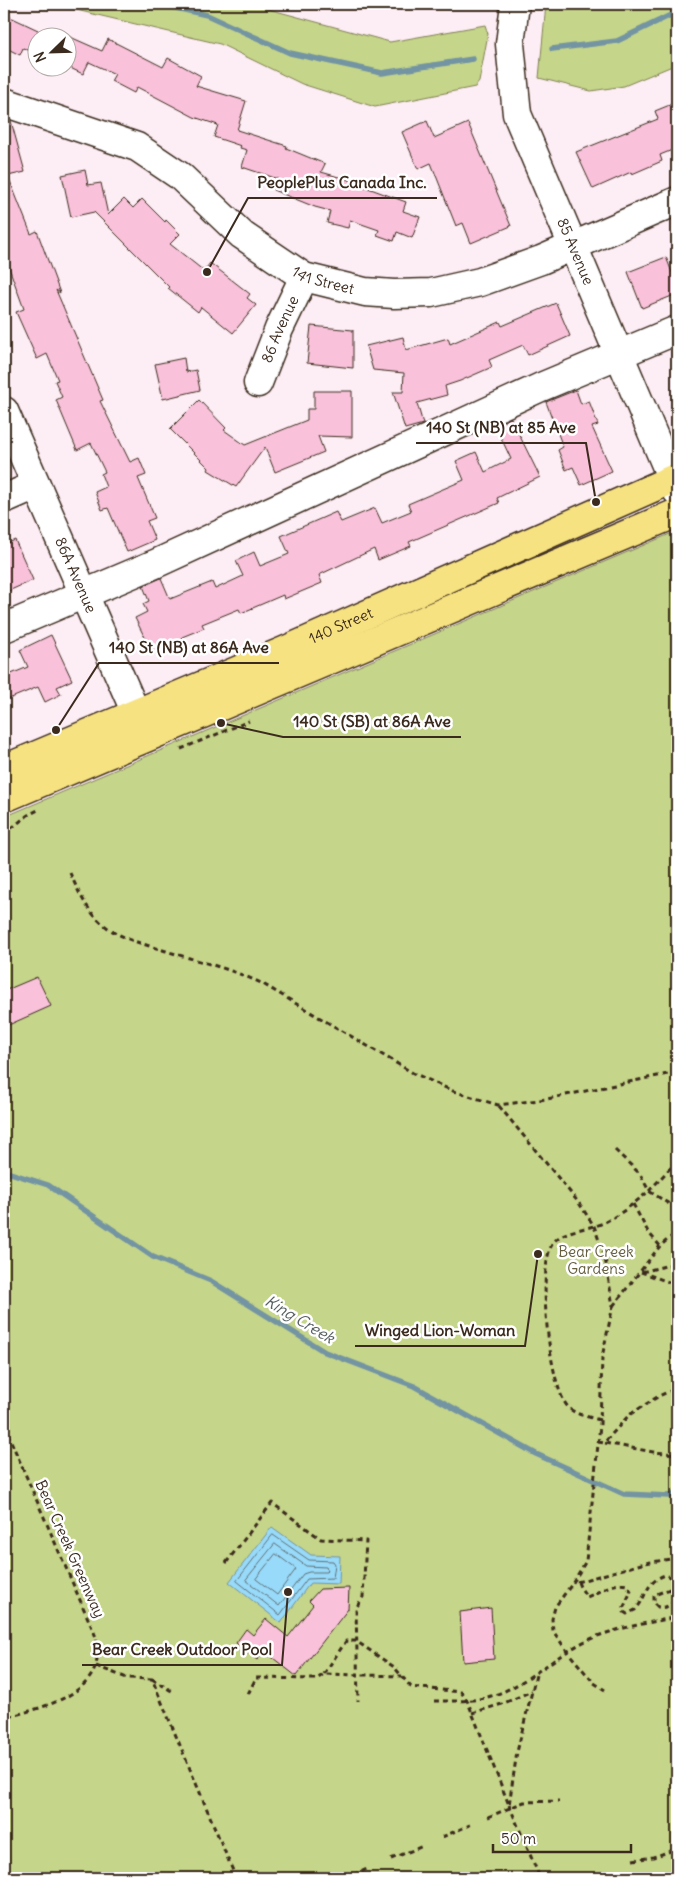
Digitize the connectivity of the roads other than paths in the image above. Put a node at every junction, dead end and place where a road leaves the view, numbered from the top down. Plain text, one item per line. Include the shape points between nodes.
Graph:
1 (515, 4) edge
2 (4, 102) edge
3 (677, 201) edge
4 (574, 246) junction
5 (304, 277) junction
6 (677, 330) edge
7 (619, 354) junction
8 (258, 383) dead end
9 (4, 411) edge
10 (676, 483) edge
11 (36, 484) junction
12 (4, 498) edge
13 (677, 513) edge
14 (84, 594) junction
15 (4, 628) edge
16 (136, 714) junction
17 (146, 738) junction
18 (4, 770) edge
19 (4, 798) edge

1 - 4 street, 85 Avenue via 510,44 517,114
2 - 5 street, 141 Street via 137,147 180,176 242,235
3 - 4 street, 141 Street
4 - 5 street, 141 Street via 480,282 432,293 365,292
4 - 7 street, 85 Avenue
5 - 8 street, 86 Avenue
6 - 7 street
7 - 10 street, 85 Avenue
7 - 14 street
9 - 11 street, 86A Avenue
10 - 16 main road, 140 Street
11 - 12 street
11 - 14 street, 86A Avenue
13 - 17 main road, 140 Street
14 - 15 street
14 - 16 street, 86A Avenue
16 - 17 street, 86A Avenue
16 - 18 main road, 140 Street
17 - 19 main road, 140 Street

